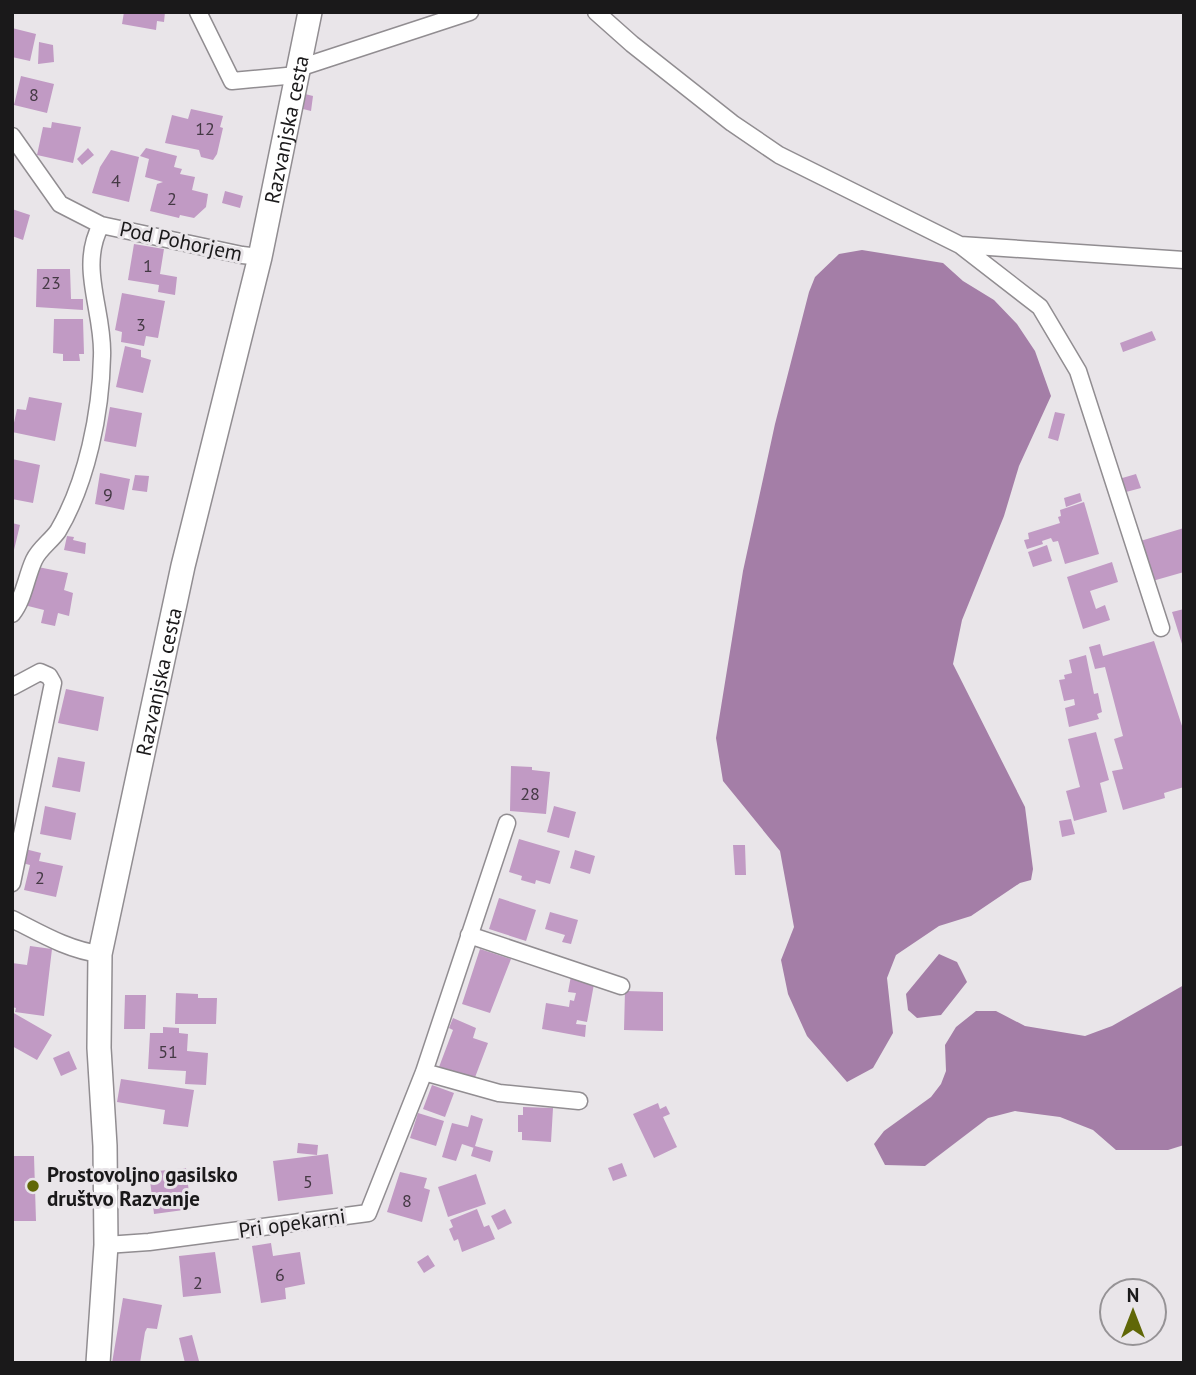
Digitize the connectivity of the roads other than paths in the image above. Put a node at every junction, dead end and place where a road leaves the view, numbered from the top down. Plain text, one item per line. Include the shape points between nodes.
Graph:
1 (198, 12) edge
2 (310, 12) edge
3 (470, 12) edge
4 (596, 12) edge
5 (298, 71) junction
6 (12, 136) edge
7 (101, 225) junction
8 (960, 245) junction
9 (260, 257) junction
10 (1184, 260) edge
11 (12, 614) edge
12 (1161, 628) dead end
13 (12, 687) edge
14 (507, 822) dead end
15 (12, 883) edge
16 (12, 919) edge
17 (469, 935) junction
18 (100, 954) junction
19 (621, 986) dead end
20 (424, 1072) junction
21 (579, 1101) dead end
22 (106, 1245) junction
23 (98, 1363) edge

1 - 5 street via 232,81
2 - 5 street, Razvanjska cesta
3 - 5 street
4 - 8 street via 732,123 779,155
5 - 9 street, Razvanjska cesta
6 - 7 street, Pod Pohorjem via 60,204
7 - 9 street, Pod Pohorjem
7 - 11 street, Pod Pohorjem via 93,240 92,272 103,353 89,454 57,531 35,557
8 - 10 street
8 - 12 street via 1040,307 1078,371
9 - 18 street, Razvanjska cesta via 183,566
13 - 15 street via 40,672 53,683
14 - 17 street, Pri opekarni
16 - 18 street via 47,937
17 - 19 street
17 - 20 street, Pri opekarni
18 - 22 street, Razvanjska cesta
20 - 21 street via 499,1093
20 - 22 street, Pri opekarni via 368,1213
22 - 23 street, Razvanjska cesta

